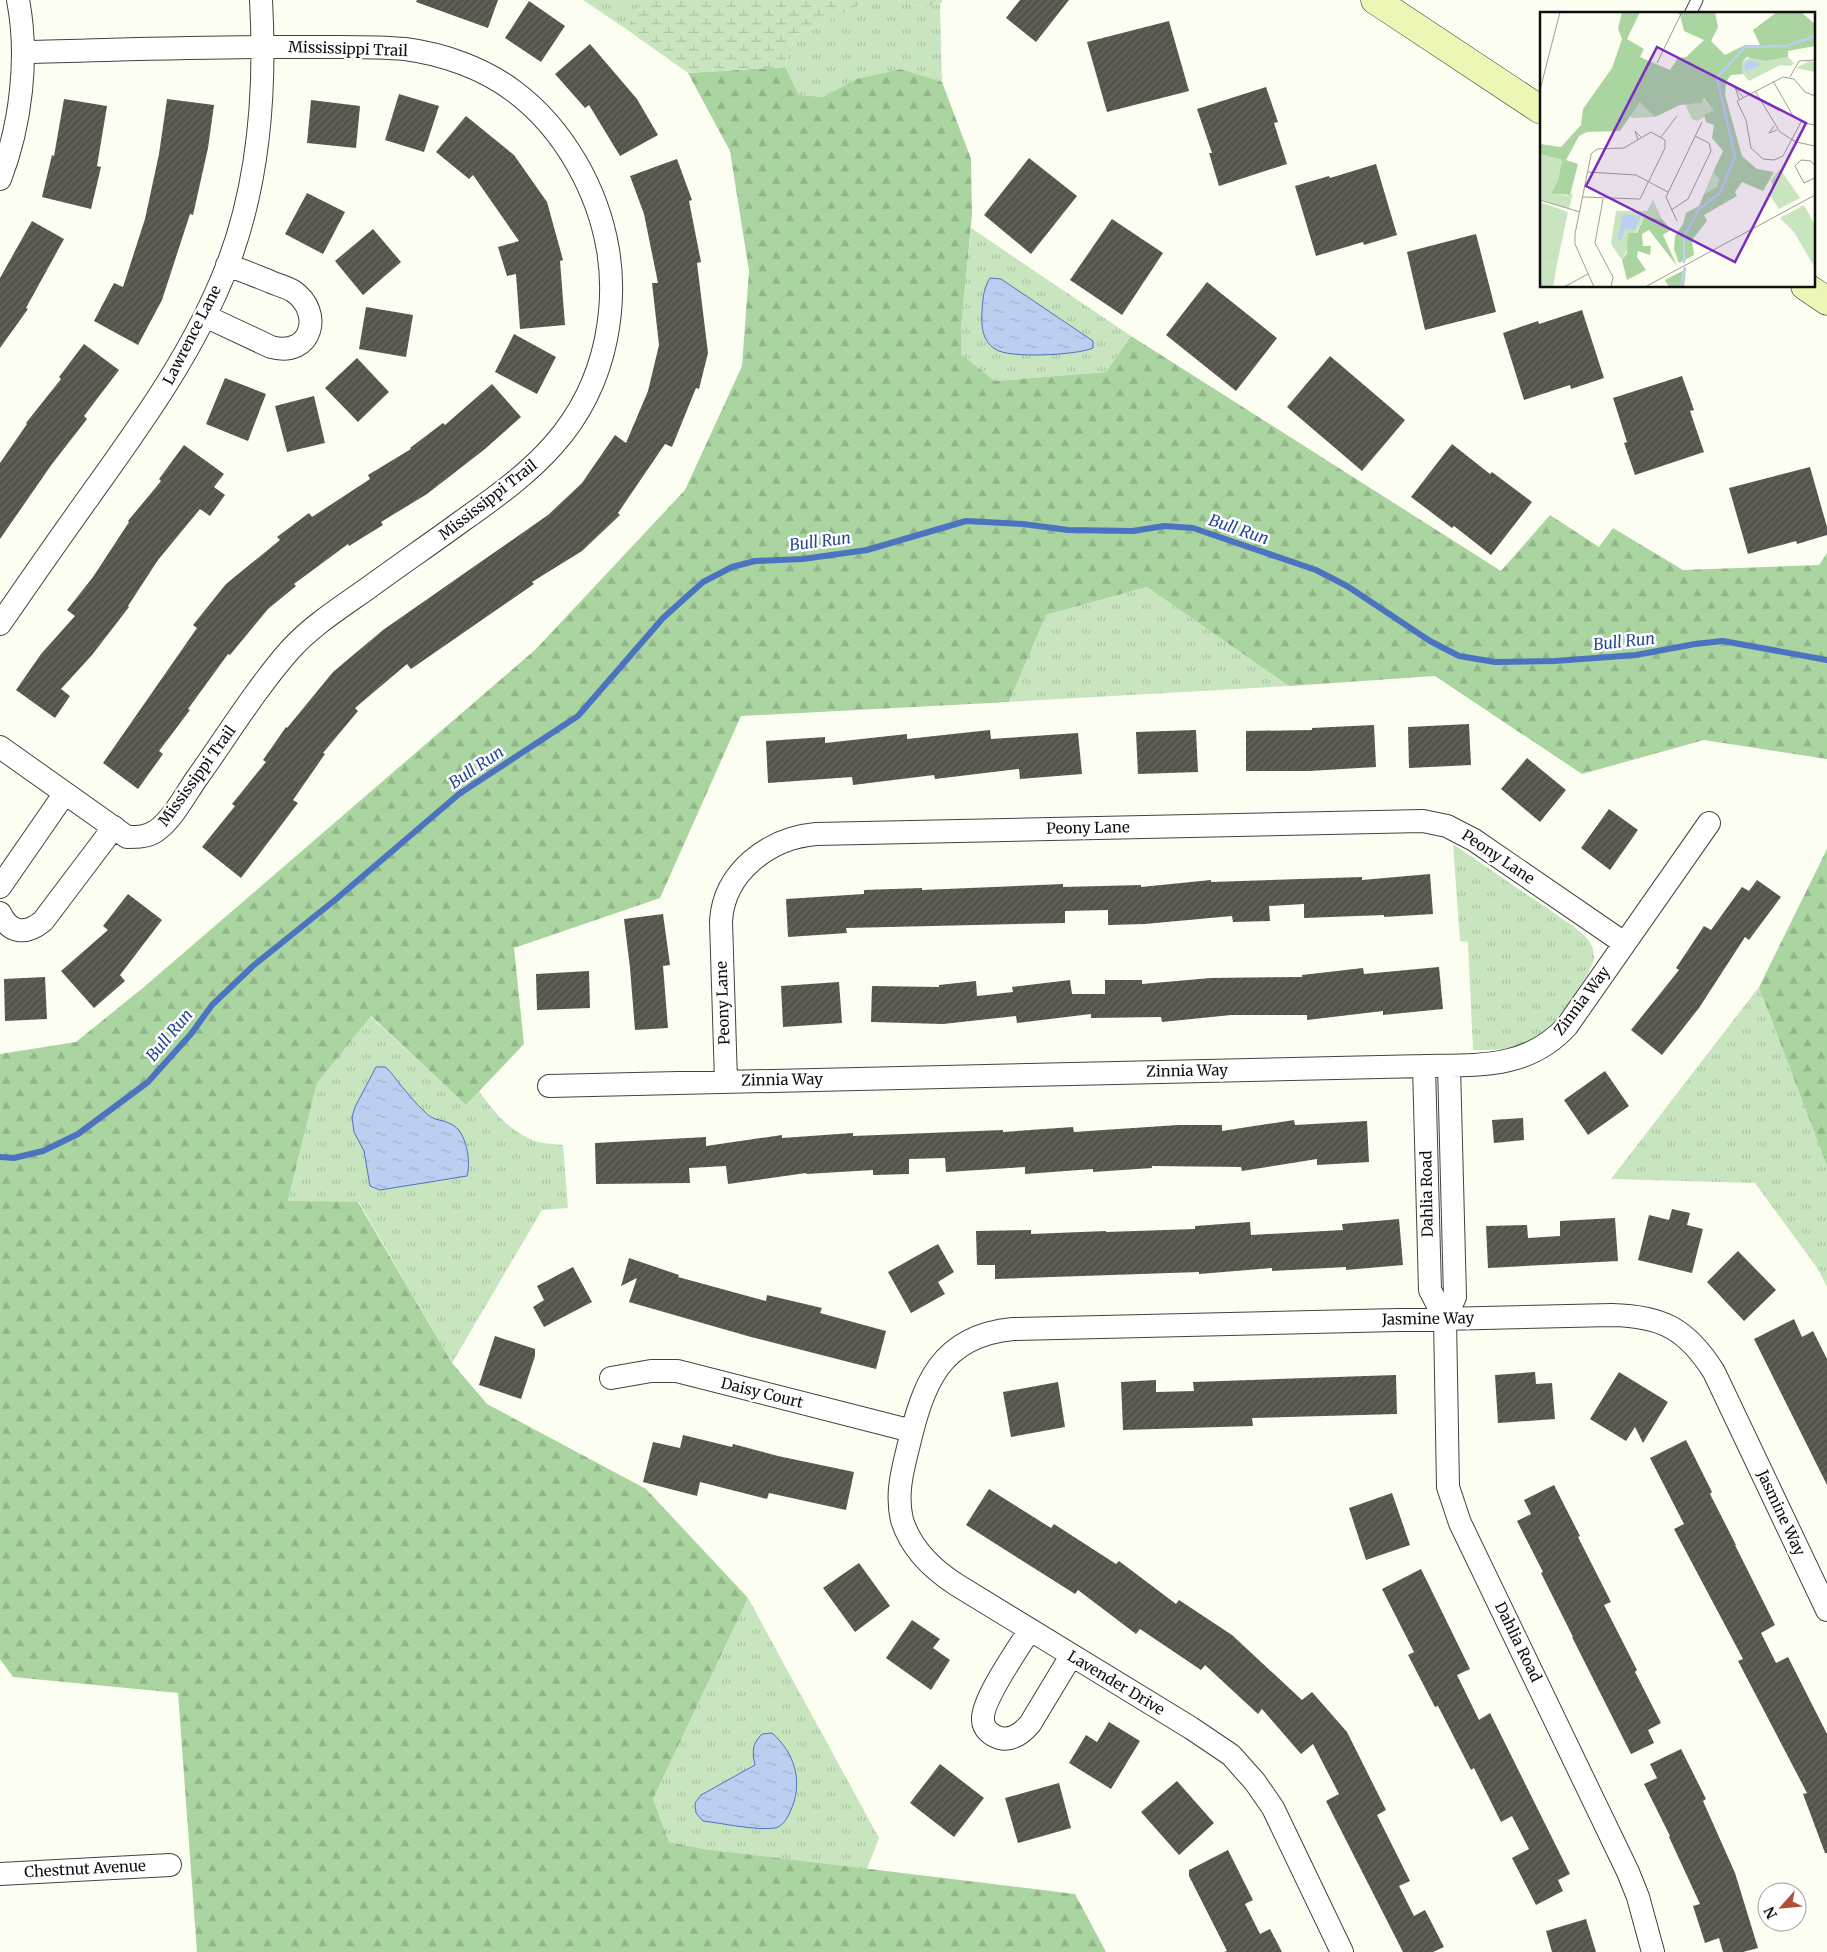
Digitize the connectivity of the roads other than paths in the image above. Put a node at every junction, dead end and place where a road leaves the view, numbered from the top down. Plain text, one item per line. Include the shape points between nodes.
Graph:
1 (18, 0) edge
2 (261, 0) edge
3 (1375, 0) edge
4 (1697, 0) edge
5 (1691, 12) edge
6 (262, 46) junction
7 (24, 52) junction
8 (1540, 109) edge
9 (0, 179) edge
10 (227, 265) junction
11 (1808, 288) edge
12 (1827, 301) edge
13 (205, 316) junction
14 (0, 624) edge
15 (0, 747) edge
16 (65, 793) junction
17 (1709, 824) dead end
18 (120, 832) junction
19 (0, 888) edge
20 (0, 913) edge
21 (1624, 944) junction
22 (1424, 1066) junction
23 (1450, 1066) junction
24 (726, 1081) junction
25 (549, 1086) dead end
26 (1444, 1319) junction
27 (611, 1378) dead end
28 (912, 1432) junction
29 (1827, 1610) edge
30 (1029, 1631) junction
31 (1071, 1656) junction
32 (170, 1865) dead end
33 (0, 1874) edge
34 (1342, 1952) edge
35 (1653, 1952) edge

1 - 7 street
2 - 6 street, Lawrence Lane
3 - 8 main road
4 - 5 lane
6 - 7 street, Mississippi Trail
6 - 10 street, Lawrence Lane via 259,136 246,200
6 - 18 street, Mississippi Trail via 406,49 472,68 517,94 563,142 585,180 607,241 612,284 610,322 587,398 550,449 509,487 297,642 267,678 168,819 143,837
7 - 9 street via 12,139
10 - 13 street, Lawrence Lane
10 - 13 street via 293,291 304,301 310,314 308,336 299,345 280,350
11 - 12 main road
13 - 14 street, Lawrence Lane via 150,412
15 - 16 street
16 - 18 street
16 - 19 street
17 - 21 street, Zinnia Way
18 - 20 street via 33,929 13,928 5,923
21 - 23 street, Zinnia Way via 1574,1017 1550,1041 1532,1053 1512,1060
21 - 24 street, Peony Lane via 1474,840 1461,832 1429,822 798,836 754,858 733,884 723,906 720,922
22 - 23 street, Zinnia Way
22 - 24 street, Zinnia Way
22 - 26 street, Dahlia Road via 1430,1290
23 - 26 street, Dahlia Road via 1455,1297
24 - 25 street, Zinnia Way
26 - 28 street, Jasmine Way via 991,1332 959,1347 934,1372 922,1397
26 - 29 street, Jasmine Way via 1630,1316 1659,1321 1678,1331 1693,1344 1714,1372
26 - 35 street, Dahlia Road via 1447,1478 1451,1499 1628,1872
27 - 28 street, Daisy Court via 651,1371 677,1371
28 - 30 street, Lavender Drive via 899,1487 903,1520 912,1542 924,1560 940,1574
30 - 31 street, Lavender Drive
30 - 31 street via 985,1704 982,1721 992,1735 1002,1739 1023,1732
31 - 34 street, Lavender Drive via 1191,1728 1240,1764 1273,1808
32 - 33 street, Chestnut Avenue

